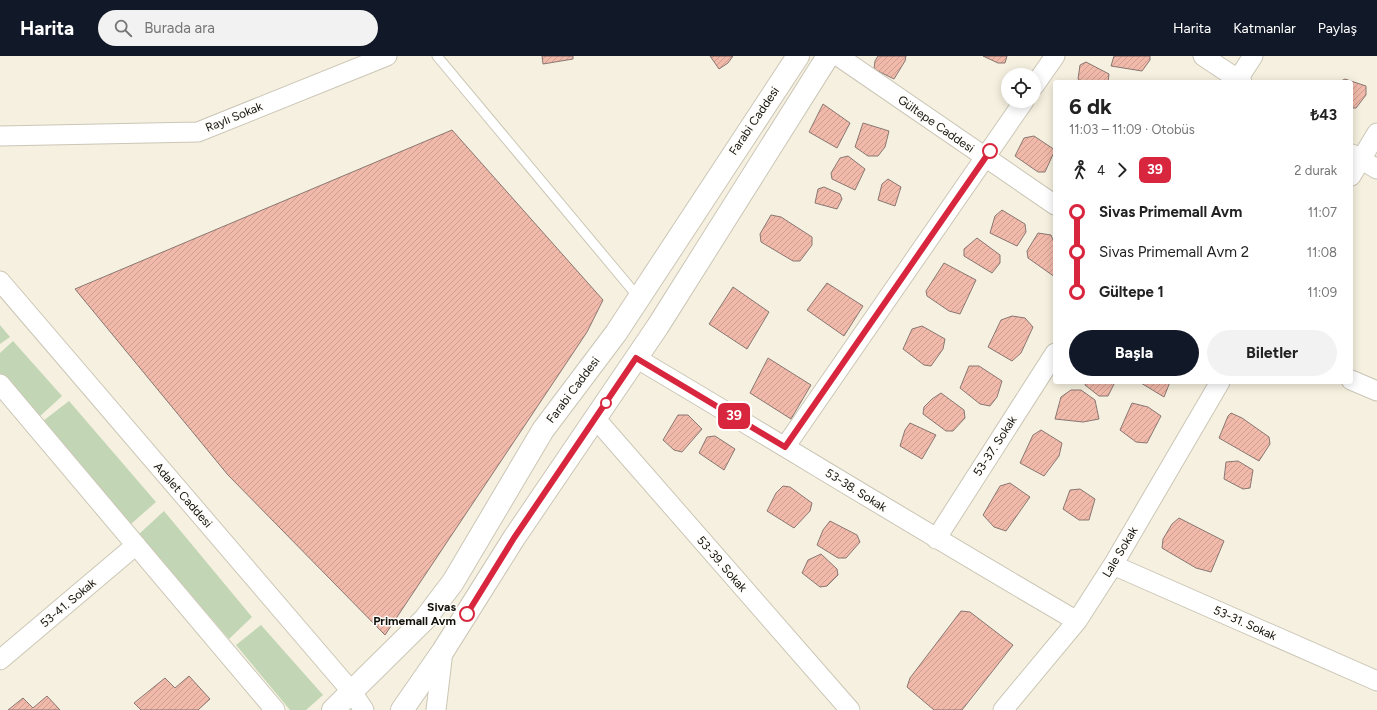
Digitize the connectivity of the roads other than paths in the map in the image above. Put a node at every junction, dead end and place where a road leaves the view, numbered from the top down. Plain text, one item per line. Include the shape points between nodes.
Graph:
1 (387, 56) edge
2 (436, 56) edge
3 (798, 56) edge
4 (828, 56) edge
5 (838, 56) edge
6 (1055, 56) edge
7 (1203, 56) edge
8 (1253, 56) edge
9 (1041, 76) edge
10 (1237, 80) edge
11 (1239, 80) edge
12 (1019, 108) edge
13 (1377, 133) edge
14 (0, 136) edge
15 (985, 158) junction
16 (1363, 161) edge
17 (1353, 174) edge
18 (1053, 204) edge
19 (0, 281) edge
20 (639, 298) junction
21 (1053, 356) edge
22 (636, 358) junction
23 (1353, 381) edge
24 (0, 384) edge
25 (1219, 384) edge
26 (1377, 391) edge
27 (595, 418) junction
28 (785, 447) junction
29 (936, 539) junction
30 (136, 545) junction
31 (1113, 565) junction
32 (1077, 621) junction
33 (443, 651) junction
34 (0, 660) edge
35 (1377, 681) edge
36 (352, 692) junction
37 (275, 710) edge
38 (333, 710) edge
39 (364, 710) edge
40 (402, 710) edge
41 (436, 710) edge
42 (850, 710) edge
43 (1003, 710) edge

1 - 14 street, Raylı Sokak via 198,132
2 - 20 lane
3 - 20 street, Farabi Caddesi
4 - 22 street
5 - 15 street, Gültepe Caddesi
6 - 9 street
7 - 10 street
8 - 11 street
12 - 15 street
13 - 16 street
15 - 18 street, Gültepe Caddesi
15 - 28 street
16 - 17 street
19 - 36 street, Adalet Caddesi
20 - 36 street, Farabi Caddesi via 543,430 453,582 425,619
21 - 29 street, 53-37. Sokak
22 - 27 street
22 - 28 street, 53-38. Sokak
23 - 26 street
24 - 30 street
25 - 31 street, Lale Sokak
27 - 33 street via 514,538
27 - 42 street, 53-39. Sokak
28 - 29 street, 53-38. Sokak
29 - 32 street, 53-38. Sokak
30 - 34 street, 53-41. Sokak
30 - 37 street
31 - 32 street, Lale Sokak
31 - 35 street, 53-31. Sokak
32 - 43 street, Lale Sokak
33 - 40 street
33 - 41 street
36 - 38 street, Farabi Caddesi
36 - 39 street, Adalet Caddesi

